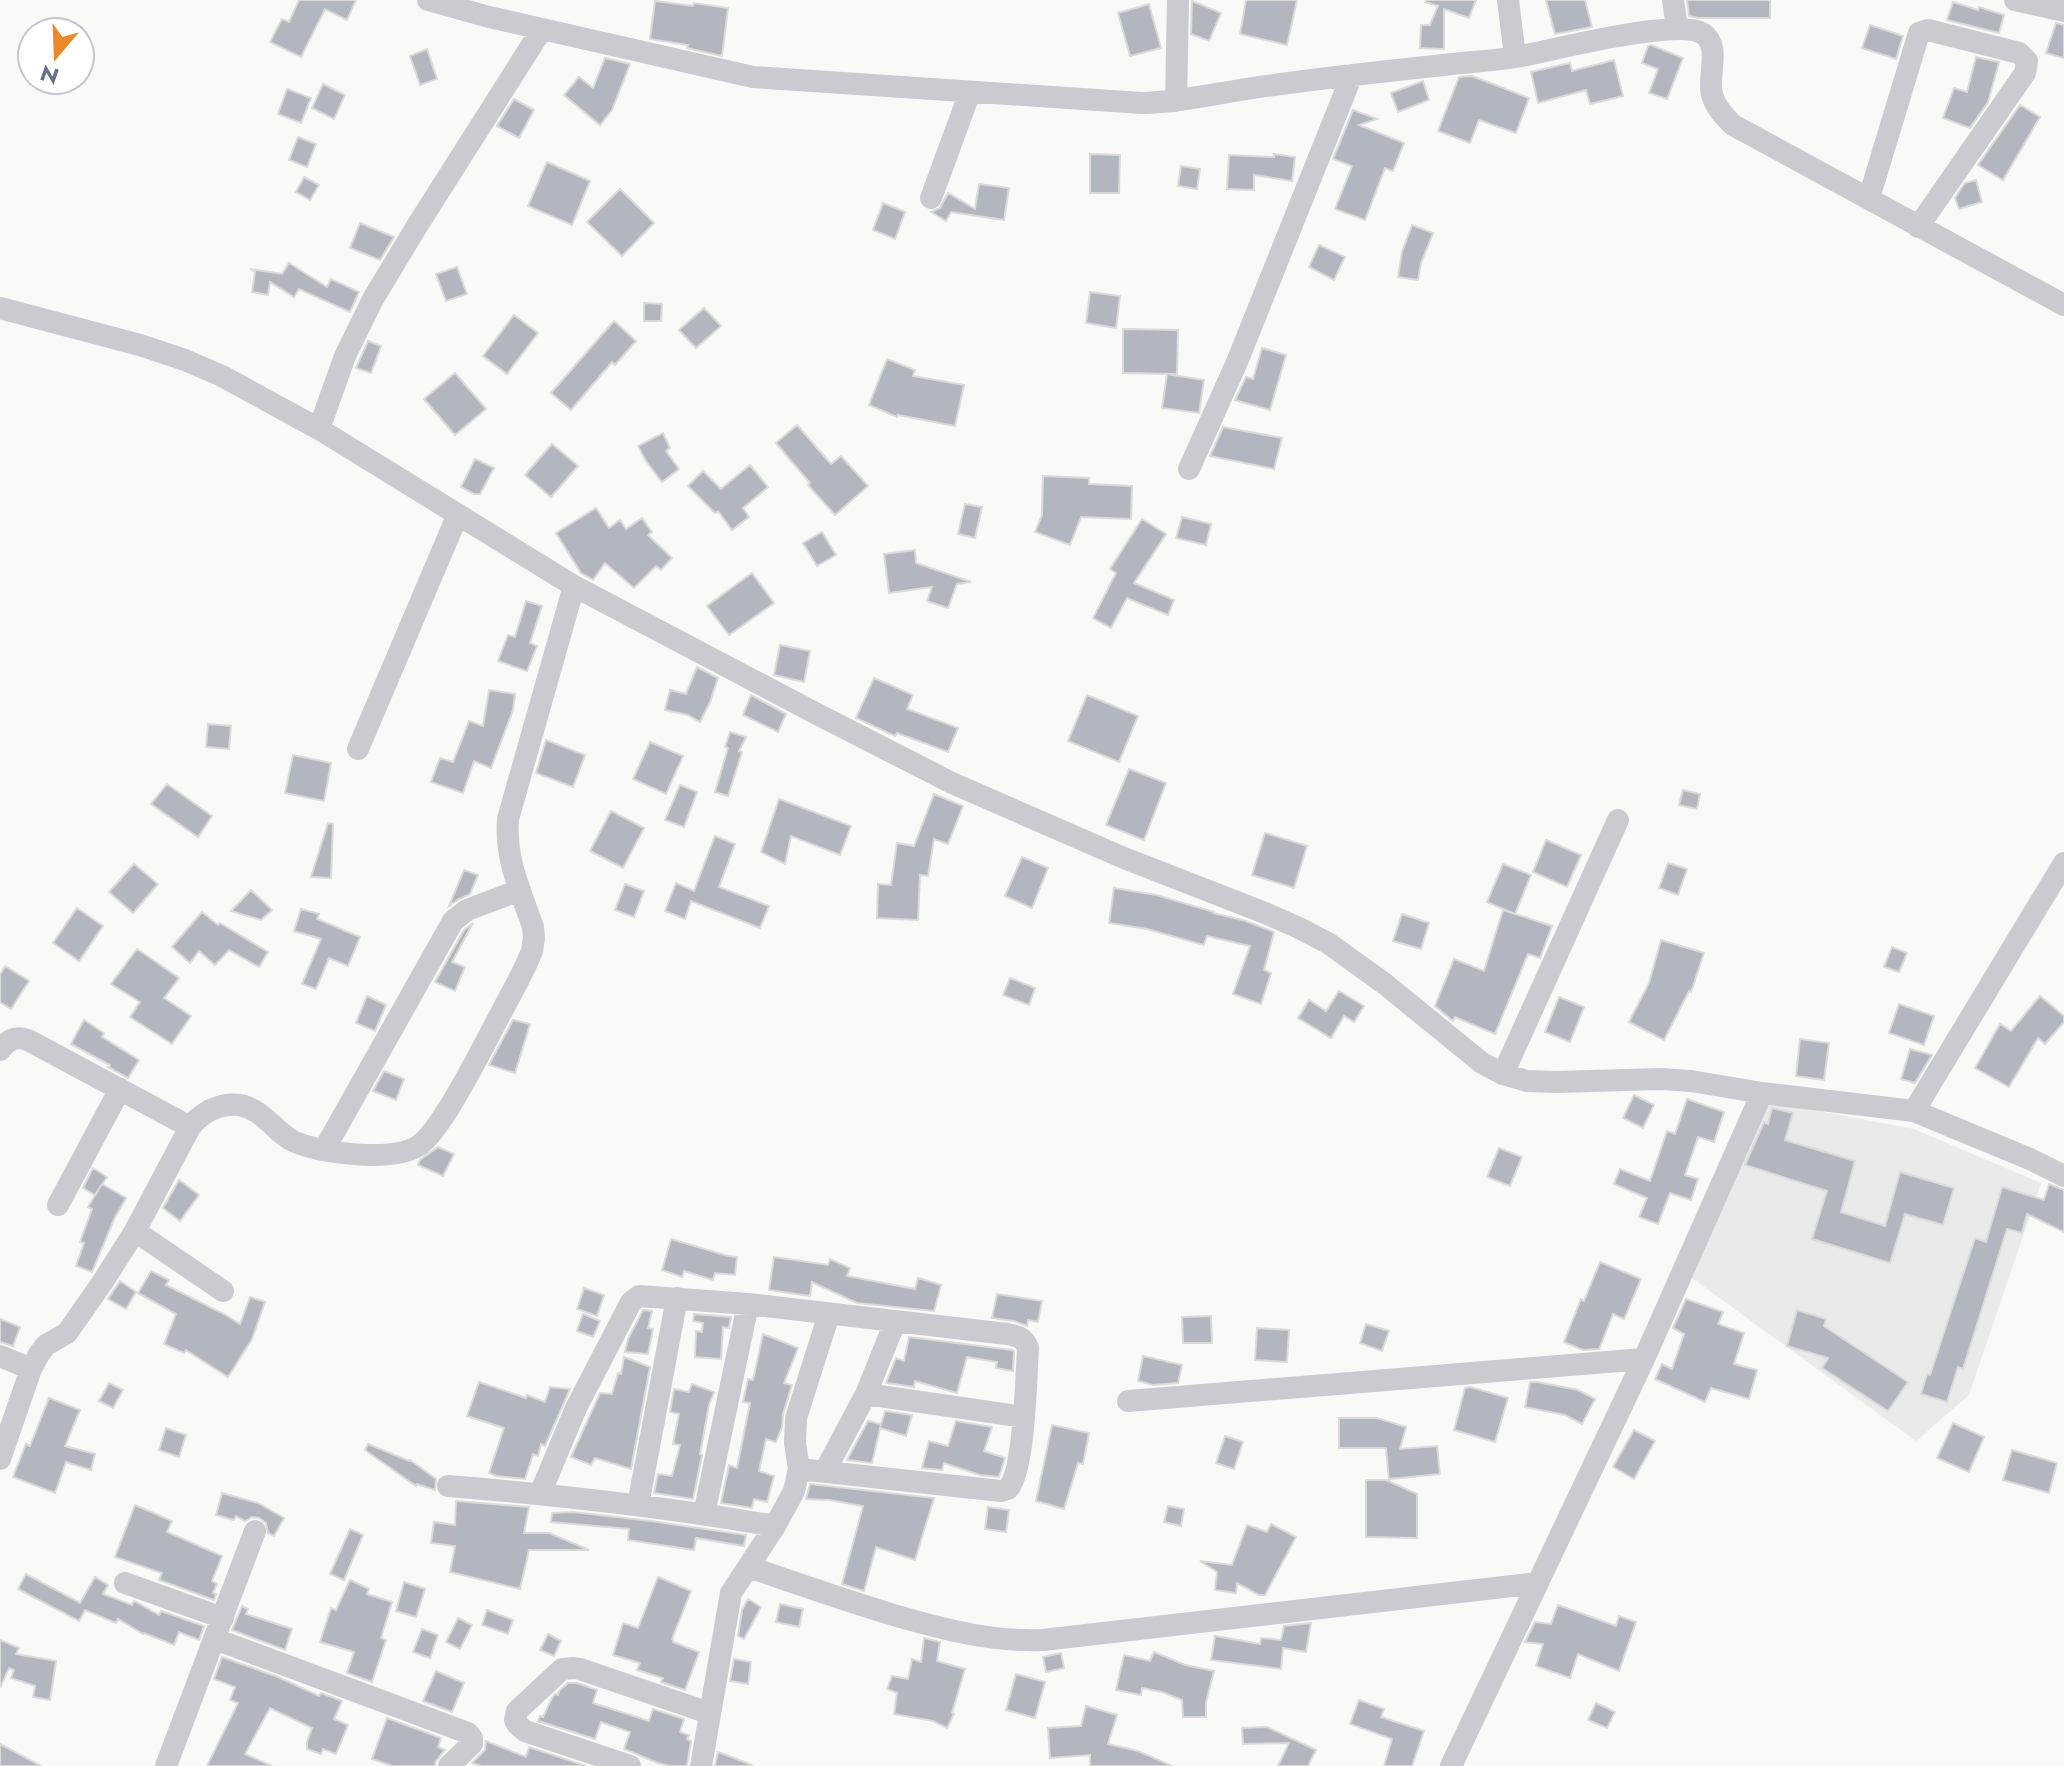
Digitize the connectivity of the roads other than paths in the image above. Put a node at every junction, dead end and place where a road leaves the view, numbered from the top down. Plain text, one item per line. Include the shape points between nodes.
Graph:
1 (428, 0) edge
2 (1178, 0) edge
3 (1508, 0) edge
4 (1673, 0) edge
5 (2015, 0) edge
6 (490, 8) edge
7 (2064, 11) edge
8 (1677, 28) junction
9 (542, 29) junction
10 (1515, 57) junction
11 (1352, 75) junction
12 (970, 92) junction
13 (1176, 101) junction
14 (931, 198) dead end
15 (1869, 198) junction
16 (1918, 227) junction
17 (2064, 305) edge
18 (0, 308) edge
19 (319, 429) junction
20 (1189, 469) dead end
21 (458, 514) junction
22 (574, 586) junction
23 (358, 749) dead end
24 (1618, 820) dead end
25 (2064, 863) edge
26 (520, 890) junction
27 (0, 1050) edge
28 (1503, 1074) junction
29 (120, 1089) junction
30 (1762, 1093) junction
31 (1914, 1111) junction
32 (190, 1127) junction
33 (324, 1150) junction
34 (2064, 1176) edge
35 (58, 1205) dead end
36 (135, 1231) junction
37 (223, 1291) dead end
38 (677, 1298) junction
39 (748, 1304) junction
40 (829, 1314) junction
41 (895, 1322) junction
42 (0, 1356) edge
43 (1644, 1359) junction
44 (31, 1369) junction
45 (866, 1394) junction
46 (1128, 1401) dead end
47 (1024, 1417) junction
48 (0, 1459) edge
49 (799, 1469) junction
50 (825, 1471) junction
51 (448, 1486) dead end
52 (540, 1494) junction
53 (638, 1505) junction
54 (704, 1514) junction
55 (775, 1526) junction
56 (255, 1531) dead end
57 (749, 1567) junction
58 (125, 1583) dead end
59 (1538, 1583) junction
60 (223, 1618) junction
61 (215, 1639) junction
62 (709, 1713) junction
63 (166, 1766) edge
64 (449, 1766) edge
65 (630, 1766) edge
66 (701, 1766) edge
67 (1451, 1766) edge

1 - 6 street
2 - 13 street
3 - 10 street
4 - 8 street
5 - 7 street
6 - 9 street
8 - 10 street
8 - 15 street via 1708,38 1713,98 1733,125
9 - 12 street via 753,77
9 - 19 street via 373,299
10 - 11 street
11 - 13 street
11 - 20 street
12 - 13 street
12 - 14 street
15 - 16 street
15 - 16 street via 1919,33 1928,30 2019,53 2027,61 2025,73
16 - 17 street
18 - 19 street via 185,360
19 - 21 street
21 - 22 street
21 - 23 street
22 - 26 street via 508,819 509,858
22 - 28 street via 952,783 1307,932 1355,961 1482,1063
24 - 28 street
25 - 31 street
26 - 33 street via 467,910 453,921
26 - 33 street via 533,927 528,962 431,1134 419,1145 391,1155
27 - 29 street via 14,1038 28,1040
28 - 30 street via 1527,1081 1691,1081
29 - 32 street
29 - 35 street
30 - 31 street
30 - 43 street
31 - 34 street
32 - 33 street via 204,1114 233,1104 255,1111 291,1140
32 - 36 street
36 - 37 street
36 - 44 street via 67,1333 46,1345
38 - 39 street
38 - 52 street via 646,1295 631,1302 580,1398
38 - 53 street
39 - 40 street
39 - 54 street
40 - 41 street
40 - 49 street via 796,1418
41 - 45 street
41 - 47 street via 1022,1338 1028,1348
42 - 44 street
43 - 46 street
43 - 59 street
44 - 48 street
45 - 47 street
45 - 50 street
47 - 50 street via 1015,1480 1001,1491
49 - 50 street
49 - 55 street
51 - 52 street
52 - 53 street
53 - 54 street
54 - 55 street
55 - 57 street
56 - 60 street
57 - 59 street via 945,1630 1014,1641
57 - 62 street via 731,1593
58 - 60 street
59 - 67 street
60 - 61 street
61 - 63 street
61 - 64 street via 468,1733 472,1744
62 - 65 street via 568,1668 515,1715 525,1731
62 - 66 street

